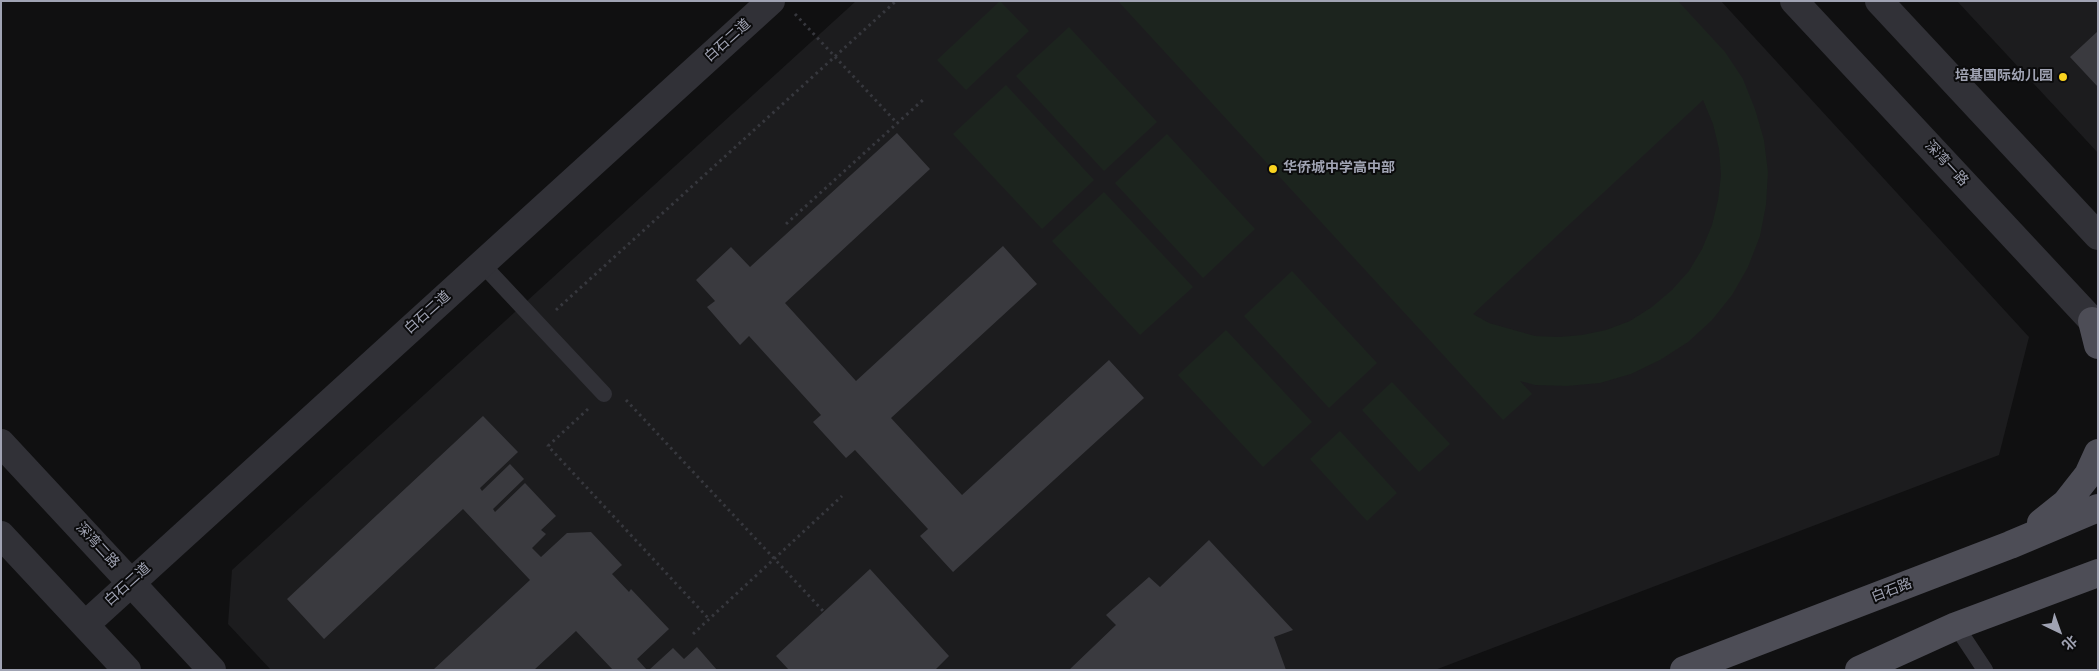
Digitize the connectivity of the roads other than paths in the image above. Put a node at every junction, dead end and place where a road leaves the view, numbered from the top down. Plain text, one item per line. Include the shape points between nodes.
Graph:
1 (1794, 1) edge
2 (1879, 1) edge
3 (780, 5) edge
4 (2098, 236) edge
5 (482, 264) junction
6 (2096, 331) edge
7 (604, 394) road end
8 (1, 443) edge
9 (2098, 453) edge
10 (2098, 508) edge
11 (1, 535) edge
12 (2010, 545) junction
13 (2098, 573) edge
14 (131, 583) junction
15 (85, 624) junction
16 (1956, 626) junction
17 (127, 670) edge
18 (212, 670) edge
19 (1684, 670) edge
20 (1858, 670) edge
21 (1985, 670) edge

1 - 6 street, 深湾一路
2 - 4 street
3 - 5 street, 白石二道
5 - 7 lane
5 - 14 street, 白石二道
8 - 14 street, 深湾二路
9 - 12 main road via 2088,475 2066,503
10 - 12 main road, 白石路
11 - 15 street
12 - 19 main road, 白石路
13 - 16 main road
14 - 15 street, 白石二道
14 - 18 street, 深湾二路
15 - 17 street
16 - 20 main road
16 - 21 lane

